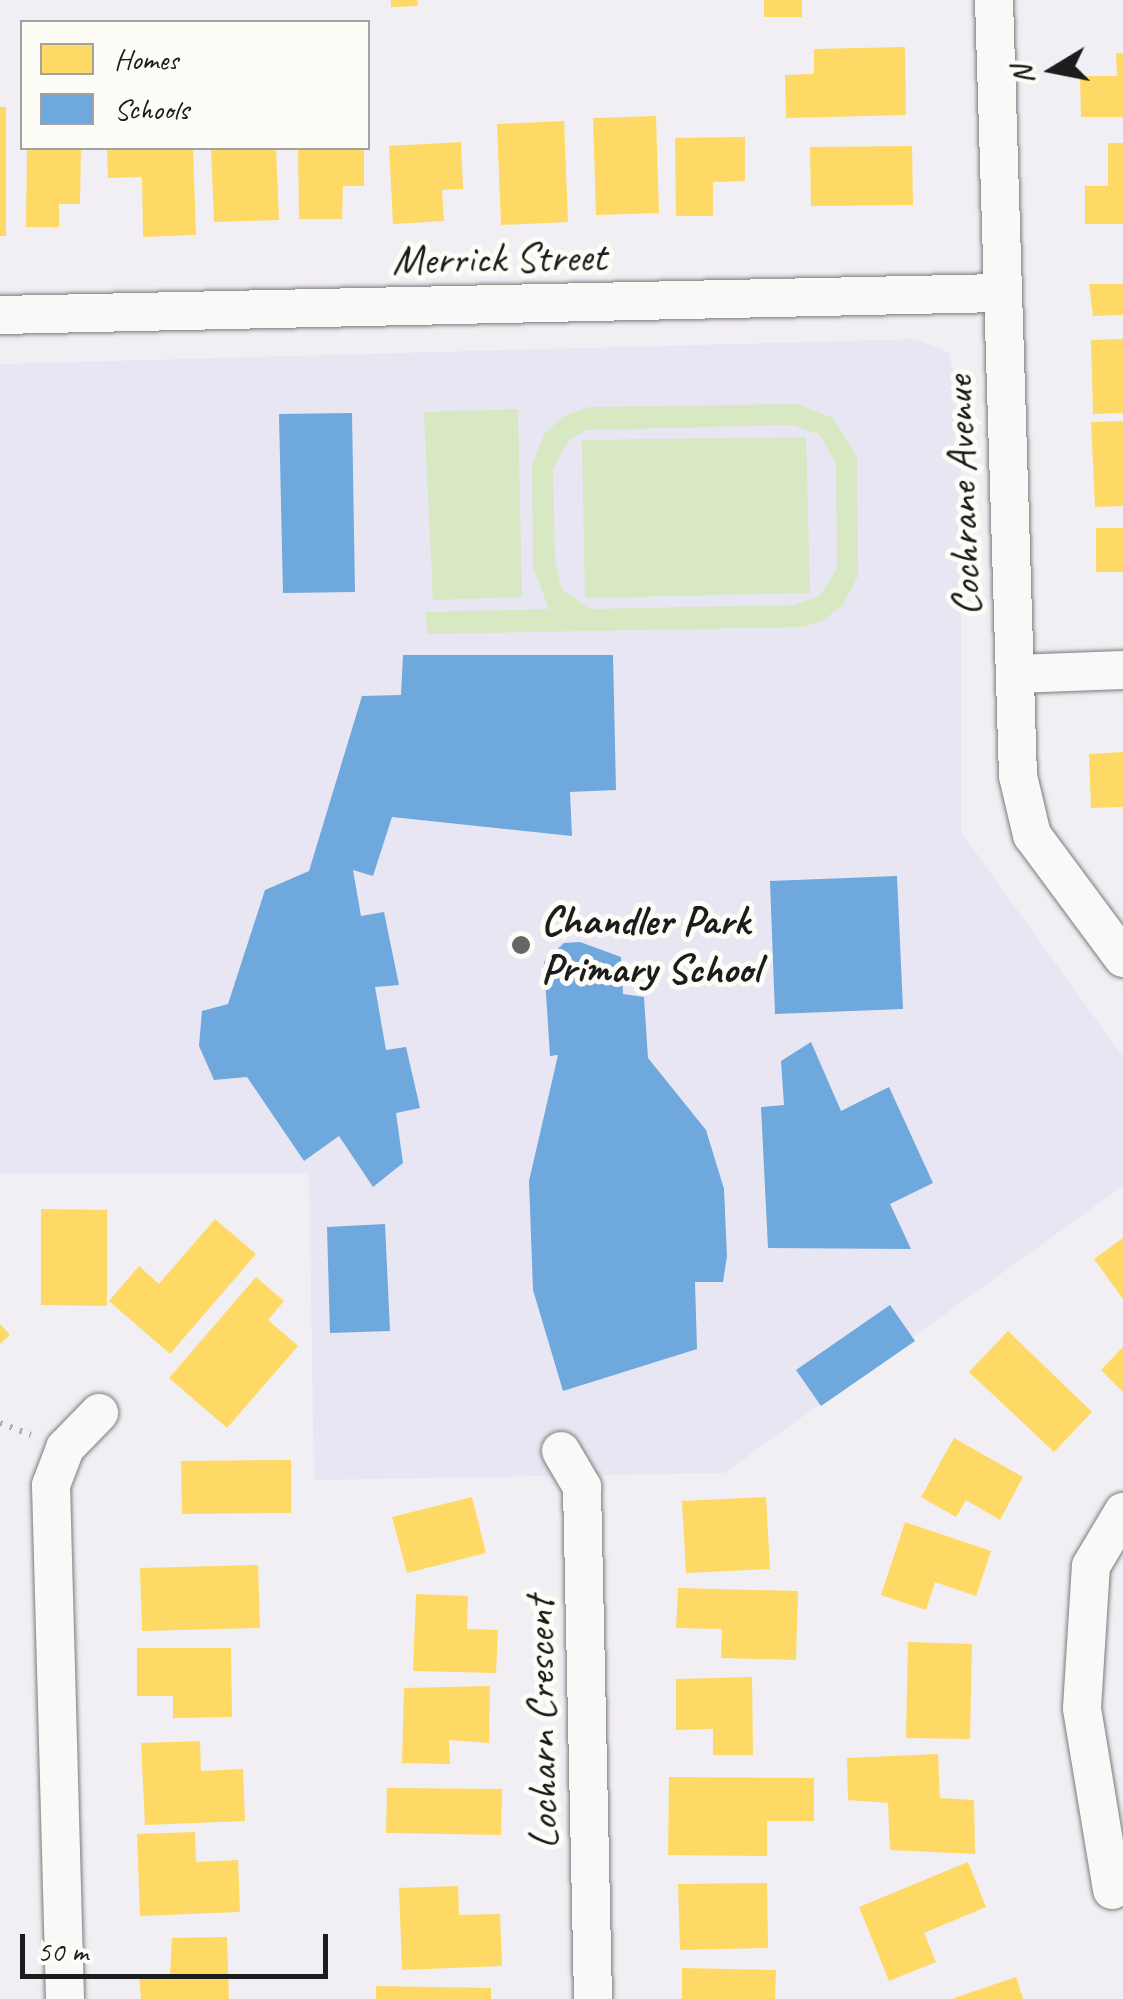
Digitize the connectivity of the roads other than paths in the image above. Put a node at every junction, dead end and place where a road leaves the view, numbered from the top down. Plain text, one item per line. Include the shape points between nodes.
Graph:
1 (994, 0) edge
2 (1000, 293) junction
3 (0, 316) edge
4 (1123, 670) edge
5 (1015, 674) junction
6 (1123, 958) edge
7 (99, 1412) dead end
8 (561, 1451) dead end
9 (1123, 1512) edge
10 (1112, 1890) dead end
11 (65, 1999) edge
12 (593, 1999) edge

1 - 2 street, Cochrane Avenue
2 - 3 street, Merrick Street
2 - 5 street, Cochrane Avenue
4 - 5 street
5 - 6 street, Cochrane Avenue via 1018,776 1032,834
7 - 11 street via 65,1448 52,1485
8 - 12 street, Locharn Crescent via 582,1487
9 - 10 street via 1091,1566 1082,1708

